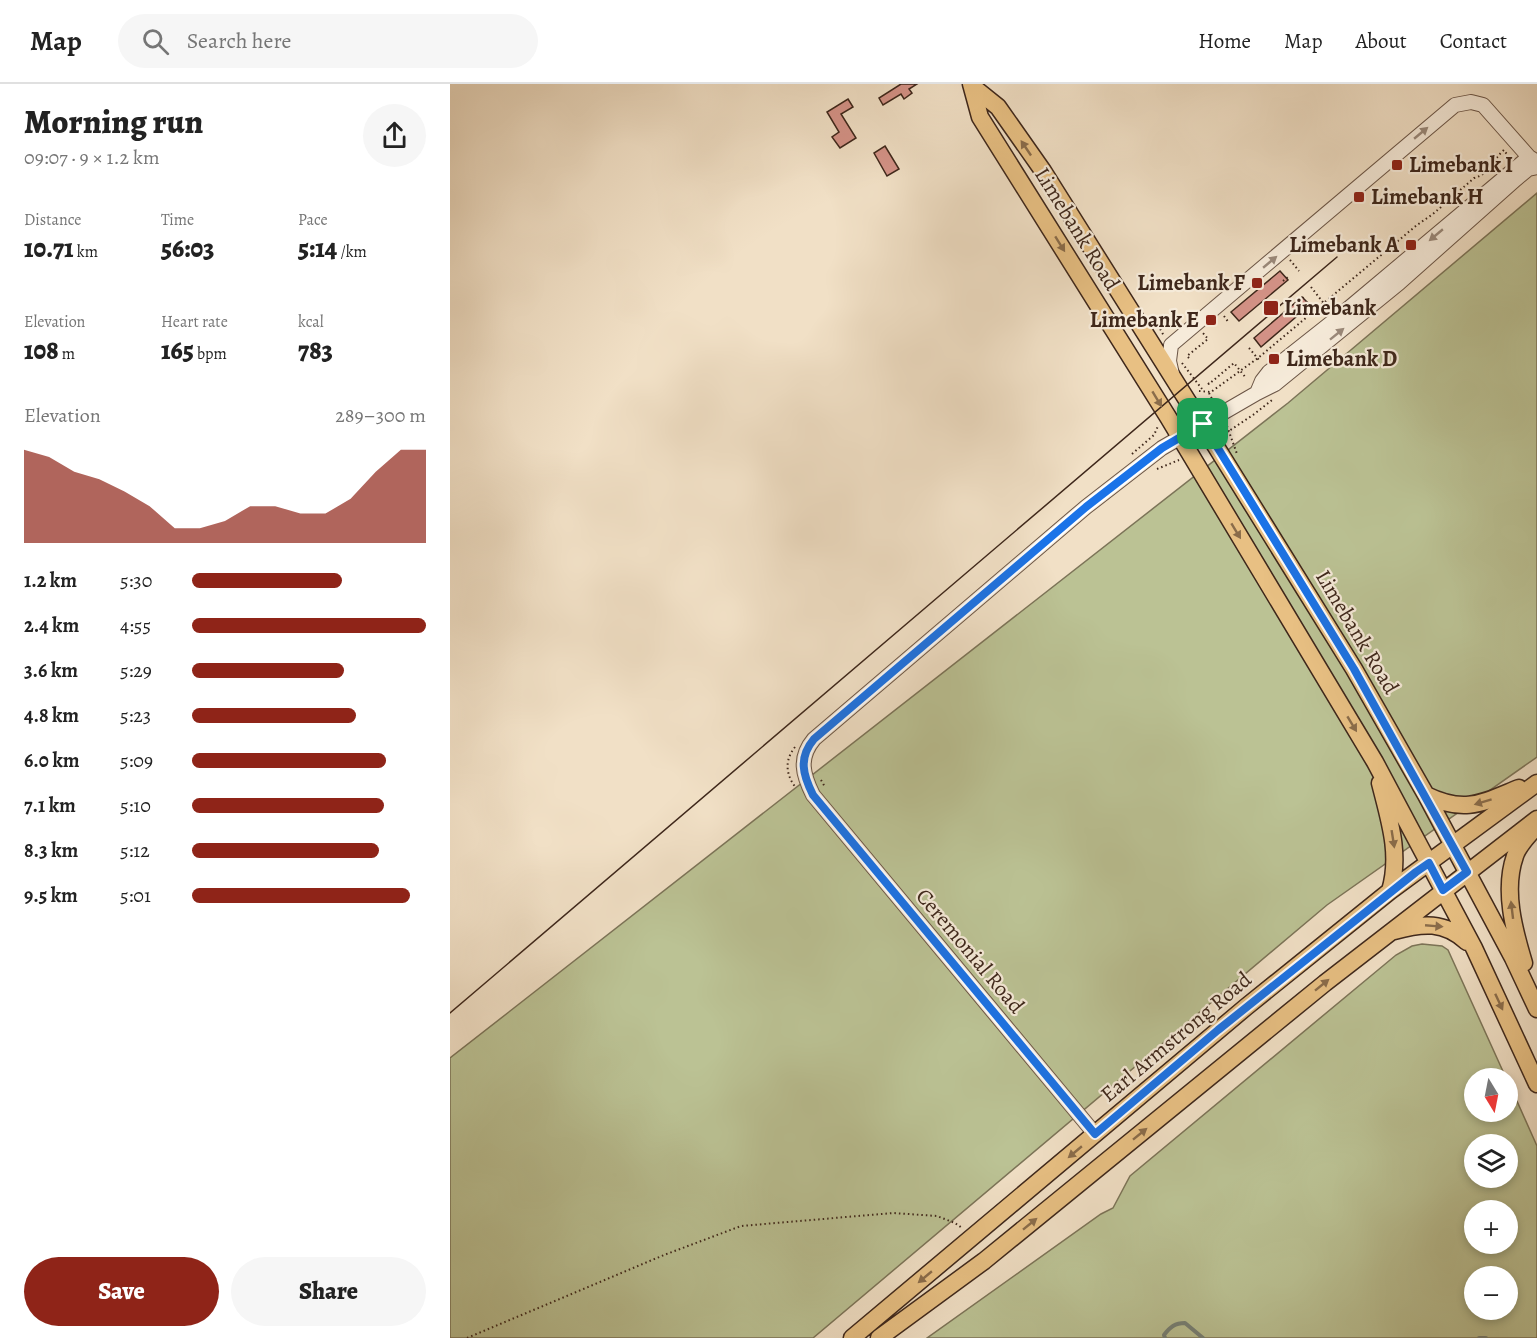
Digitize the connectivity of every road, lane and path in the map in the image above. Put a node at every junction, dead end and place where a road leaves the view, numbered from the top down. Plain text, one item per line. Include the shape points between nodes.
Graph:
1 (972, 85) edge
2 (1507, 154) dead end
3 (1534, 162) edge
4 (1290, 260) dead end
5 (1299, 271) dead end
6 (1288, 277) dead end
7 (1283, 281) dead end
8 (1311, 287) dead end
9 (1304, 297) dead end
10 (1299, 301) dead end
11 (1323, 302) junction
12 (1329, 310) dead end
13 (1223, 315) dead end
14 (1229, 323) dead end
15 (1202, 332) dead end
16 (1170, 346) junction
17 (1250, 348) dead end
18 (1189, 358) dead end
19 (1258, 358) junction
20 (1263, 364) dead end
21 (1240, 371) junction
22 (1246, 378) dead end
23 (1173, 379) junction
24 (1208, 382) dead end
25 (1209, 393) junction
26 (1211, 397) dead end
27 (1203, 424) junction
28 (1233, 428) dead end
29 (1180, 437) junction
30 (1219, 438) dead end
31 (1375, 762) junction
32 (1537, 782) edge
33 (1426, 795) junction
34 (1537, 819) edge
35 (1537, 825) edge
36 (1453, 845) junction
37 (1429, 863) junction
38 (1467, 872) junction
39 (1443, 890) junction
40 (1390, 891) junction
41 (1387, 933) junction
42 (1474, 948) junction
43 (1537, 1008) edge
44 (1537, 1084) edge
45 (1095, 1134) junction
46 (974, 1237) junction
47 (467, 1338) edge
48 (852, 1338) edge
49 (879, 1338) edge

23 -> 1 main road, Limebank Road via 1043,171 998,107
1 -> 29 main road, Limebank Road via 980,117
2 - 11 path via 1504,150 1499,154 1493,166 1480,177
16 -> 3 lane via 1455,105 1483,105
3 - 27 lane via 1269,372 1257,393
4 - 5 path
6 - 7 path
8 - 11 path
9 - 10 path
11 - 12 path
11 - 19 path
13 - 14 path
15 - 18 path via 1208,339
16 - 23 lane
16 - 25 path via 1201,391
17 - 19 path
19 - 20 path
19 - 21 path
21 - 22 path
21 - 24 path via 1234,363
21 - 25 path
23 - 27 main road, Limebank Road
25 - 26 path
27 - 29 lane
27 - 33 main road, Limebank Road
28 - 30 path
29 -> 31 main road, Limebank Road
29 - 45 lane, Ceremonial Road via 1086,507 814,739 807,747 803,763 813,795
31 - 37 main road, Limebank Road
31 -> 40 main road via 1395,852
32 -> 33 main road via 1469,806 1452,806
32 - 36 main road, Earl Armstrong Road
33 - 36 main road, Limebank Road
34 - 38 main road
43 -> 35 main road via 1517,940 1510,880 1515,856
36 - 37 main road, Earl Armstrong Road
36 - 38 main road, Limebank Road
37 - 39 main road, Limebank Road
37 - 40 main road, Earl Armstrong Road
38 - 39 main road
38 - 43 main road, Limebank Road
39 - 41 main road
39 - 42 main road, Limebank Road
40 - 45 main road, Earl Armstrong Road
41 -> 42 main road via 1413,926 1450,928
49 -> 41 main road via 977,1267
42 -> 44 main road, Limebank Road
45 -> 46 main road, Earl Armstrong Road
46 - 47 path via 955,1222 937,1216 893,1213 741,1226
46 -> 48 main road, Earl Armstrong Road

